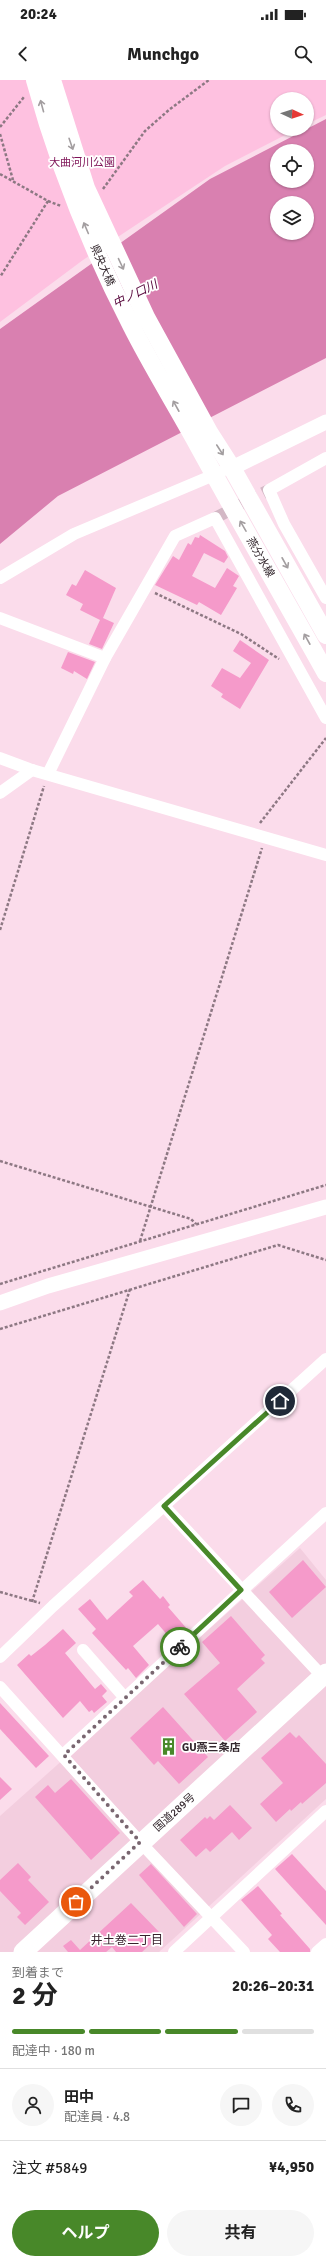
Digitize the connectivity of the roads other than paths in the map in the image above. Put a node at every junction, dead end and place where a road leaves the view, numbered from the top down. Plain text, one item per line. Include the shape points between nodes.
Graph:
1 (35, 80) edge
2 (52, 80) edge
3 (326, 422) edge
4 (202, 436) junction
5 (326, 458) edge
6 (232, 468) junction
7 (213, 475) junction
8 (0, 578) edge
9 (326, 598) edge
10 (0, 618) edge
11 (326, 635) edge
12 (105, 658) junction
13 (326, 673) edge
14 (326, 718) edge
15 (0, 758) edge
16 (32, 770) junction
17 (48, 774) junction
18 (0, 793) edge
19 (326, 855) edge
20 (326, 1207) edge
21 (0, 1303) edge
22 (326, 1359) edge
23 (164, 1506) junction
24 (326, 1513) edge
25 (241, 1590) junction
26 (83, 1650) dead end
27 (0, 1657) edge
28 (324, 1675) edge
29 (0, 1687) edge
30 (125, 1698) junction
31 (64, 1755) junction
32 (326, 1811) edge
33 (140, 1842) junction
34 (212, 1916) junction
35 (326, 1944) edge
36 (23, 1952) edge
37 (174, 1952) edge
38 (244, 1952) edge
39 (318, 1952) edge

4 -> 1 main road, 県央大橋 via 131,325 103,267 50,134
2 -> 4 main road, 県央大橋 via 66,130 93,202
3 - 6 street
4 -> 6 main road, 燕分水線
4 - 7 main road, 燕分水線
5 - 9 street via 269,490 284,524
6 - 7 street
6 -> 11 main road, 燕分水線
7 - 8 street via 74,534
13 -> 7 main road, 燕分水線
10 - 12 street
12 - 14 street via 176,536 215,518
12 - 17 street
15 - 16 street
16 - 17 street
16 - 18 street
17 - 19 street
20 - 21 street via 48,1286
22 - 23 street
23 - 25 street
23 - 27 street
24 - 25 street
25 - 28 street
25 - 30 street
26 - 30 street
28 - 33 highway, 国道289号
29 - 31 street
30 - 31 street
31 - 33 street
32 - 34 street
33 - 34 street
33 - 36 highway, 国道289号
34 - 37 street
34 - 38 street
35 - 39 street

